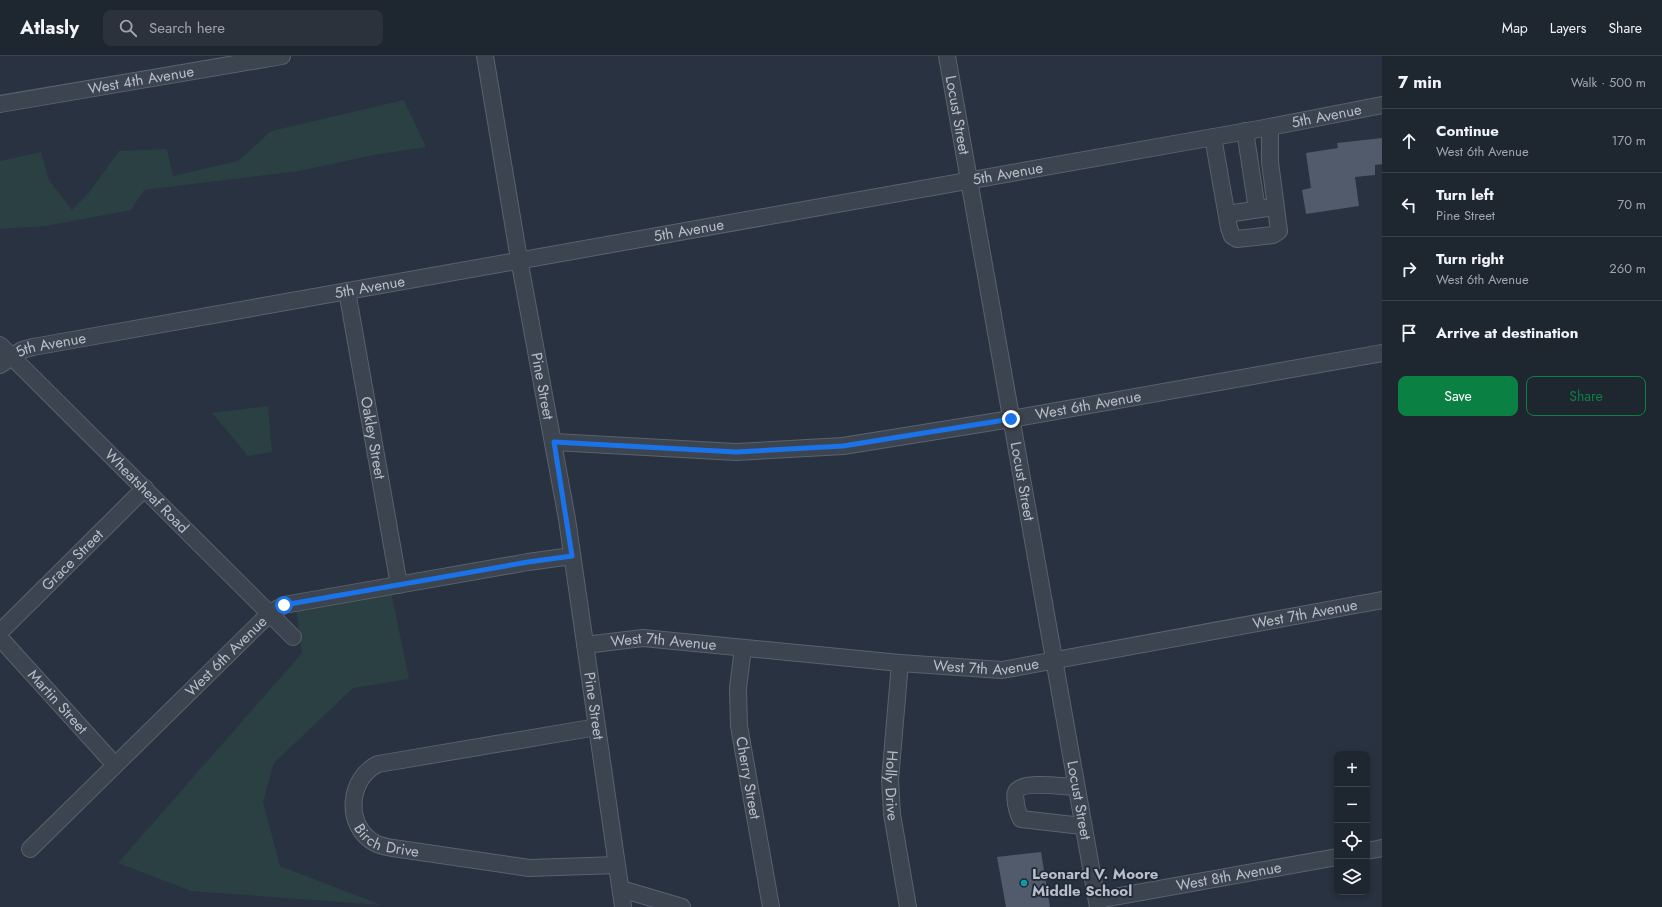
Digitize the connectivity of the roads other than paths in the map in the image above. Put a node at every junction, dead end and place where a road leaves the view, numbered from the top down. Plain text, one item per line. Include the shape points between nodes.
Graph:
1 (282, 56) edge
2 (486, 56) edge
3 (948, 56) edge
4 (0, 104) edge
5 (1382, 105) edge
6 (1270, 126) junction
7 (1246, 131) junction
8 (1213, 137) junction
9 (969, 180) junction
10 (1276, 206) junction
11 (1257, 209) junction
12 (1226, 214) junction
13 (519, 259) junction
14 (347, 291) junction
15 (1382, 353) edge
16 (4, 355) edge
17 (1011, 419) junction
18 (554, 442) junction
19 (145, 488) junction
20 (572, 556) junction
21 (399, 584) junction
22 (1382, 600) edge
23 (270, 614) junction
24 (0, 632) edge
25 (293, 637) dead end
26 (0, 638) edge
27 (585, 645) junction
28 (743, 648) junction
29 (1054, 659) junction
30 (900, 663) junction
31 (597, 727) junction
32 (115, 765) junction
33 (1076, 787) junction
34 (1082, 826) junction
35 (30, 848) dead end
36 (1382, 848) edge
37 (1370, 850) edge
38 (1334, 857) edge
39 (617, 865) junction
40 (621, 889) junction
41 (1098, 904) edge
42 (623, 907) edge
43 (682, 907) edge
44 (771, 907) edge
45 (908, 907) edge

1 - 4 street, West 4th Avenue
2 - 13 street, Pine Street
3 - 9 street, Locust Street
5 - 6 street, 5th Avenue
6 - 7 street, 5th Avenue
6 - 10 street via 1270,162
7 - 8 street, 5th Avenue
7 - 11 street
8 - 9 street, 5th Avenue
8 - 12 street
9 - 13 street, 5th Avenue
9 - 17 street, Locust Street
10 - 11 street
10 - 12 street via 1279,231 1272,235 1237,239 1232,236
11 - 12 street
13 - 14 street, 5th Avenue
13 - 18 street, Pine Street
14 - 16 street, 5th Avenue via 33,347
14 - 21 street, Oakley Street
15 - 17 street, West 6th Avenue
16 - 19 street, Wheatsheaf Road
17 - 18 street, West 6th Avenue via 843,446 736,452
17 - 29 street, Locust Street
18 - 20 street, Pine Street
19 - 23 street, Wheatsheaf Road
19 - 24 street, Grace Street
20 - 21 street, West 6th Avenue
20 - 27 street, Pine Street
21 - 23 street, West 6th Avenue via 284,605
22 - 29 street, West 7th Avenue
23 - 25 street, Wheatsheaf Road
23 - 32 street, West 6th Avenue
26 - 32 street, Martin Street
27 - 28 street, West 7th Avenue via 643,638
27 - 31 street, Pine Street
28 - 30 street, West 7th Avenue
28 - 44 street, Cherry Street via 738,688 739,726
29 - 30 street, West 7th Avenue via 994,670
29 - 33 street, Locust Street
30 - 45 street, Holly Drive via 890,780 892,814
31 - 39 street, Pine Street
31 - 39 street, Birch Drive via 378,764 370,768 358,782 353,801 354,811 358,825 366,837 387,847 529,868
32 - 35 street, West 6th Avenue
33 - 34 street, Locust Street
33 - 34 street via 1043,784 1021,787 1015,794 1018,815 1021,819
34 - 41 street, Locust Street
36 - 37 street
38 - 41 street, West 8th Avenue
39 - 40 street, Pine Street
40 - 42 street, Pine Street
40 - 43 street

